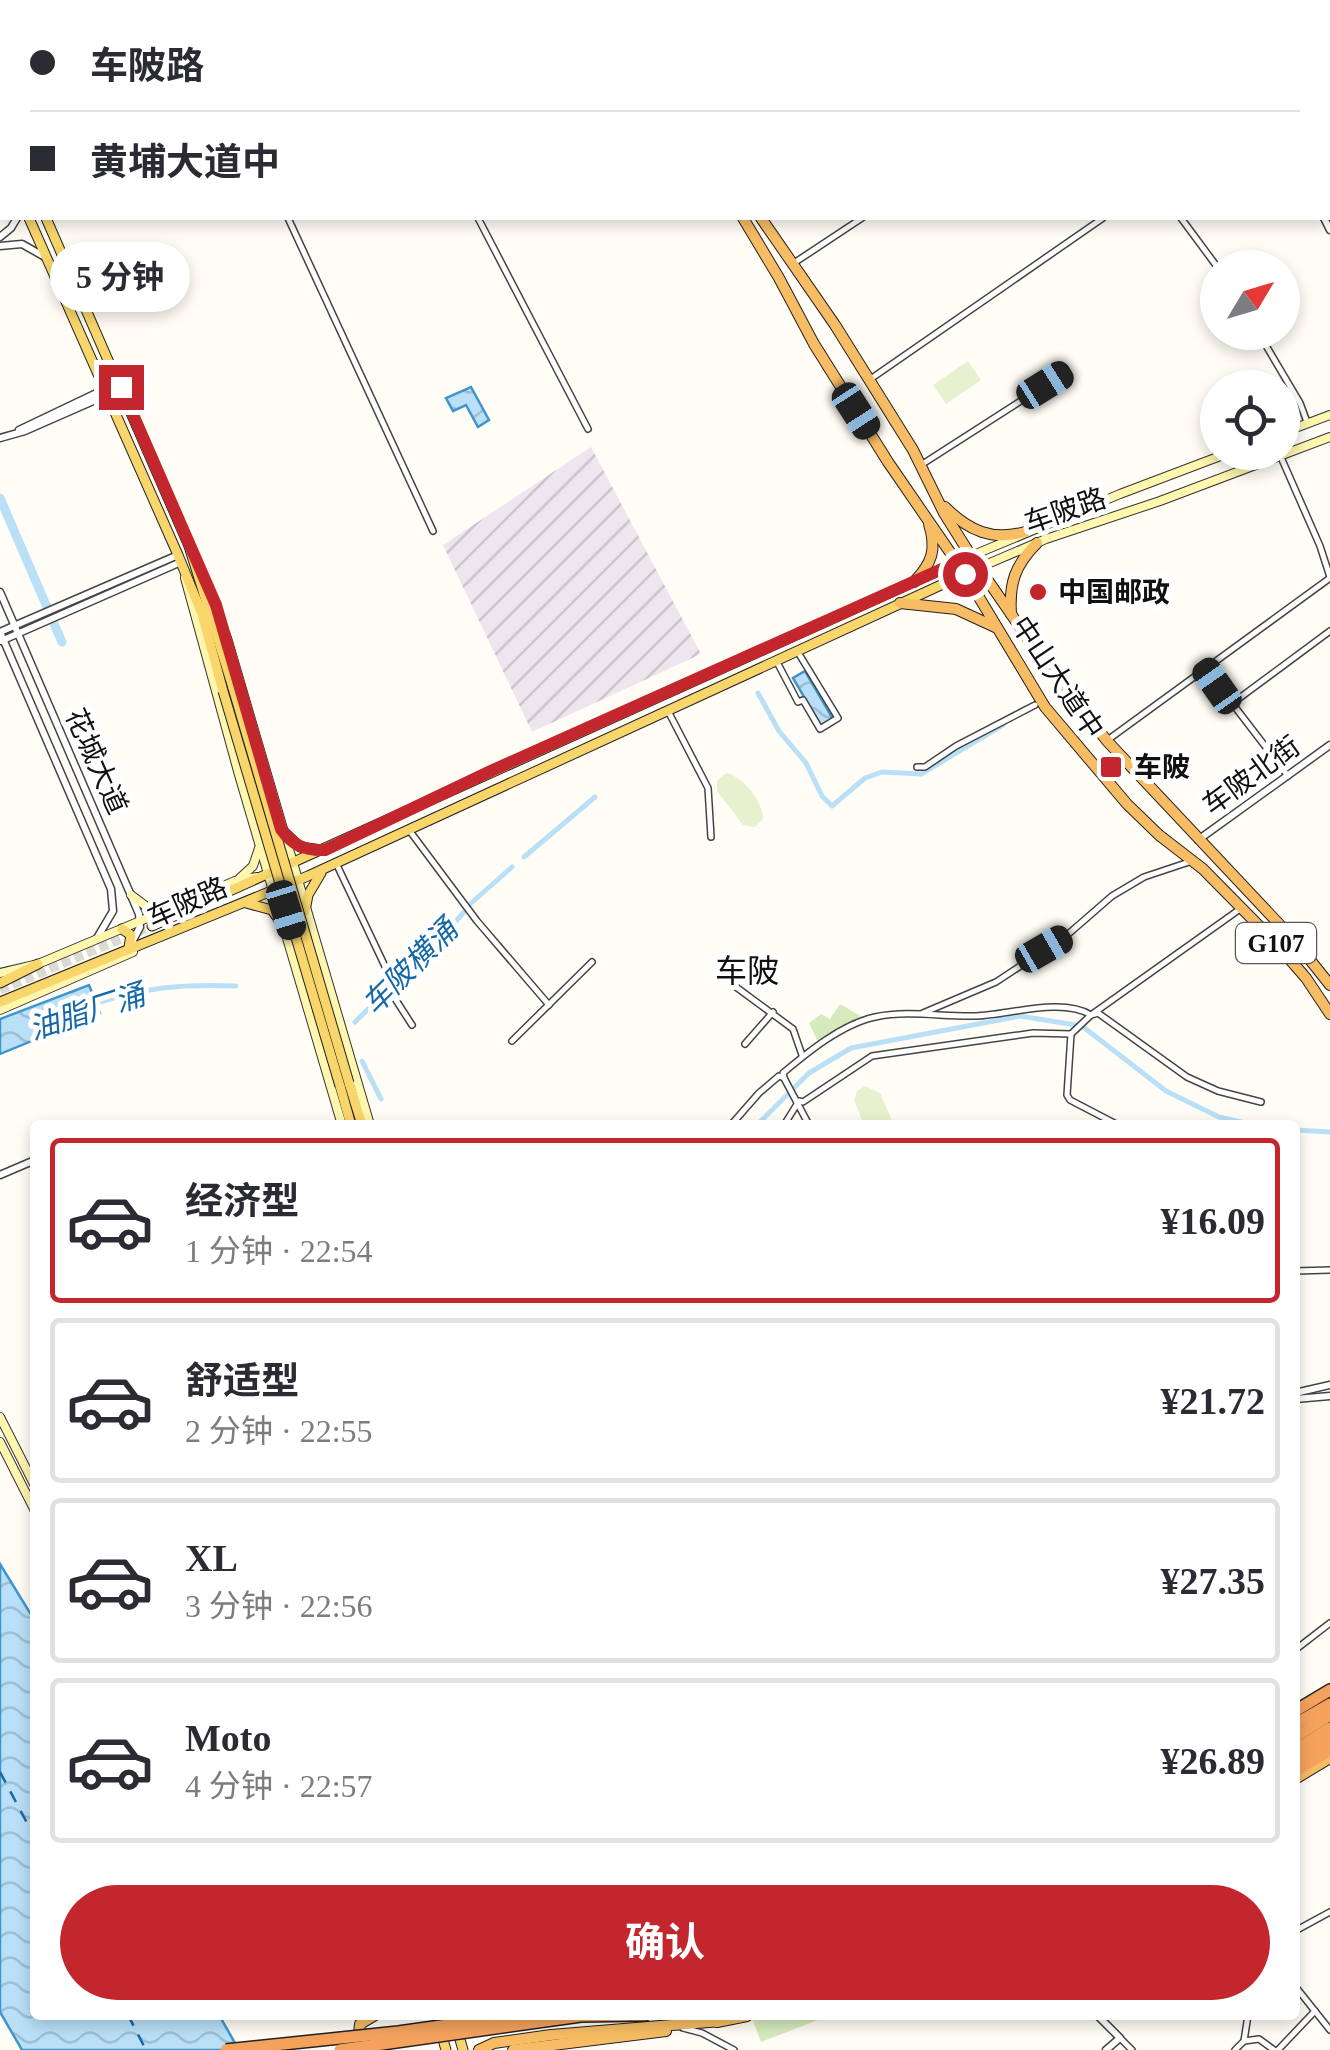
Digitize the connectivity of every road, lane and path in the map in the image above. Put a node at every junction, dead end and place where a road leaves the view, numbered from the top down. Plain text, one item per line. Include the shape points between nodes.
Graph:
1 (30, 220) edge
2 (47, 220) edge
3 (289, 220) edge
4 (479, 220) edge
5 (744, 220) edge
6 (762, 220) edge
7 (859, 220) edge
8 (1100, 220) edge
9 (1183, 220) edge
10 (0, 246) edge
11 (1205, 250) edge
12 (48, 261) junction
13 (791, 265) junction
14 (1269, 350) edge
15 (1066, 372) dead end
16 (869, 380) junction
17 (106, 392) junction
18 (1330, 415) edge
19 (1308, 424) junction
20 (1300, 427) edge
21 (588, 429) dead end
22 (142, 435) junction
23 (1330, 436) edge
24 (0, 438) edge
25 (128, 442) junction
26 (1300, 448) edge
27 (921, 465) junction
28 (1198, 466) joint
29 (1243, 470) edge
30 (1286, 470) edge
31 (1152, 482) junction
32 (1204, 485) junction
33 (165, 487) junction
34 (934, 493) junction
35 (152, 494) junction
36 (1160, 501) junction
37 (923, 509) junction
38 (433, 531) dead end
39 (1025, 532) junction
40 (958, 535) junction
41 (944, 542) junction
42 (1037, 543) junction
43 (190, 546) junction
44 (971, 556) junction
45 (181, 562) junction
46 (958, 563) junction
47 (978, 568) junction
48 (965, 574) junction
49 (1330, 578) edge
50 (914, 582) junction
51 (994, 591) junction
52 (0, 592) edge
53 (978, 596) junction
54 (900, 603) junction
55 (1011, 615) junction
56 (15, 630) junction
57 (999, 630) junction
58 (1330, 632) edge
59 (1, 637) edge
60 (799, 654) dead end
61 (738, 660) junction
62 (778, 664) dead end
63 (1204, 668) junction
64 (707, 674) junction
65 (745, 676) junction
66 (228, 690) junction
67 (714, 690) junction
68 (1035, 704) dead end
69 (1230, 704) junction
70 (668, 711) junction
71 (1106, 741) junction
72 (1330, 745) edge
73 (917, 766) dead end
74 (266, 776) junction
75 (1289, 776) junction
76 (241, 782) junction
77 (278, 818) junction
78 (253, 825) junction
79 (281, 829) junction
80 (409, 830) junction
81 (711, 837) dead end
82 (1198, 840) junction
83 (259, 844) junction
84 (327, 849) junction
85 (1193, 860) junction
86 (336, 864) junction
87 (292, 865) junction
88 (325, 868) junction
89 (276, 879) junction
90 (235, 882) junction
91 (131, 895) junction
92 (238, 904) junction
93 (1242, 908) junction
94 (166, 910) junction
95 (305, 911) junction
96 (141, 921) junction
97 (309, 924) junction
98 (152, 926) tunnel mouth
99 (122, 929) junction
100 (284, 930) junction
101 (160, 938) junction
102 (96, 940) junction
103 (130, 946) junction
104 (318, 952) junction
105 (293, 958) junction
106 (592, 962) dead end
107 (38, 964) junction
108 (0, 974) edge
109 (0, 983) edge
110 (1330, 984) edge
111 (736, 987) dead end
112 (0, 1002) edge
113 (549, 1005) junction
114 (0, 1010) edge
115 (773, 1012) junction
116 (923, 1012) junction
117 (1330, 1014) edge
118 (1091, 1015) junction
119 (412, 1024) dead end
120 (1071, 1034) junction
121 (512, 1041) dead end
122 (745, 1044) dead end
123 (802, 1055) junction
124 (784, 1078) junction
125 (344, 1084) junction
126 (799, 1102) junction
127 (1261, 1102) dead end
128 (341, 1120) edge
129 (350, 1120) edge
130 (360, 1120) edge
131 (368, 1120) edge
132 (736, 1120) edge
133 (787, 1120) edge
134 (808, 1120) edge
135 (1108, 1120) edge
136 (30, 1162) edge
137 (0, 1176) edge
138 (1330, 1270) edge
139 (1300, 1271) edge
140 (1330, 1384) edge
141 (1300, 1394) edge
142 (1300, 1396) edge
143 (1330, 1396) edge
144 (0, 1418) edge
145 (0, 1442) edge
146 (30, 1476) edge
147 (30, 1497) edge
148 (1330, 1623) edge
149 (1300, 1646) edge
150 (1330, 1681) edge
151 (1330, 1695) edge
152 (1300, 1699) edge
153 (1300, 1716) edge
154 (1330, 1716) edge
155 (1330, 1728) edge
156 (1300, 1735) edge
157 (1330, 1740) edge
158 (1300, 1747) edge
159 (1330, 1750) edge
160 (1330, 1758) edge
161 (1300, 1759) edge
162 (1300, 1768) edge
163 (1300, 1777) edge
164 (1330, 1912) edge
165 (1300, 1928) edge
166 (1300, 1992) edge
167 (1315, 2011) junction
168 (364, 2020) edge
169 (437, 2020) edge
170 (455, 2020) edge
171 (474, 2020) edge
172 (483, 2020) edge
173 (555, 2020) edge
174 (726, 2020) edge
175 (1102, 2020) edge
176 (1247, 2020) edge
177 (721, 2021) junction
178 (684, 2028) junction
179 (1330, 2030) edge
180 (1120, 2038) junction
181 (1244, 2041) junction
182 (494, 2044) junction
183 (226, 2050) edge
184 (340, 2050) edge
185 (360, 2050) edge
186 (446, 2050) edge
187 (463, 2050) edge
188 (479, 2050) edge
189 (513, 2050) edge
190 (734, 2050) edge
191 (1106, 2050) edge
192 (1132, 2050) edge
193 (1234, 2050) edge
194 (1276, 2050) edge

1 - 12 main road
2 - 22 main road
3 - 38 street
4 - 21 street
5 - 37 highway, 中山大道中 via 814,344
6 - 13 highway, G107
7 - 13 street
8 - 16 street
9 - 11 street
10 - 12 street via 22,244
12 - 17 main road
13 - 16 highway, G107
14 - 19 street
15 - 27 street
16 - 27 highway, G107
17 - 24 street
17 - 25 main road
18 - 19 main road
19 - 20 main road
22 - 25 main road via 138,444
22 - 33 main road
23 - 26 main road, 车陂路
25 - 35 main road
27 - 34 highway, G107
28 - 31 main road, 车陂路
28 - 32 main road via 1192,478
29 - 32 main road, 车陂路
30 - 49 street
31 - 36 main road via 1164,489
31 - 39 main road, 车陂路
32 - 36 main road, 车陂路
33 - 35 main road via 156,485
33 - 43 main road
34 - 39 highway via 980,532
34 - 40 highway, G107
35 - 45 main road
36 - 42 main road, 车陂路
37 - 41 highway, 中山大道中
37 - 50 highway via 934,553
39 - 44 main road, 车陂路
40 - 41 highway
40 - 44 highway, G107
41 - 46 highway, 中山大道中
42 - 47 main road, 车陂路
42 - 55 highway via 1012,578
43 - 66 main road
43 - 74 main road via 222,623
44 - 46 main road, 车陂路
44 - 47 highway, 中山大道中 / G107
45 - 56 street
45 - 66 main road
45 - 76 main road
46 - 48 highway, 中山大道中
46 - 50 main road, 车陂路
47 - 48 main road, 车陂路
47 - 51 highway, 中山大道中 / G107
48 - 53 highway, 中山大道中
48 - 54 main road, 车陂路
49 - 63 street
50 - 61 main road, 车陂路
51 - 53 highway
51 - 55 highway, 中山大道中 / G107
52 - 56 street, 花城大道
53 - 57 highway, 中山大道中
54 - 57 highway via 956,609
54 - 65 main road, 车陂路
55 - 71 highway, 中山大道中 / G107
56 - 59 street
56 - 91 street, 花城大道
57 - 85 highway, 中山大道中 / G107 via 1045,707 1088,761
58 - 69 street
59 - 102 street, 花城大道 via 111,889 113,911
60 - 62 street via 838,718 820,729
61 - 64 main road, 车陂路
61 - 65 main road via 735,671
63 - 69 street
63 - 71 street
64 - 67 main road via 716,679
64 - 84 main road, 车陂路
65 - 67 main road, 车陂路
66 - 89 main road, bridge
67 - 70 main road, 车陂路
68 - 73 street
69 - 75 street
70 - 80 main road, 车陂路
70 - 81 street via 708,788
71 - 82 highway, 中山大道中 / G107
72 - 75 street, 车陂北街
74 - 76 main road via 255,786
74 - 77 main road
75 - 82 street, 车陂北街
76 - 78 main road
77 - 78 main road via 267,828
77 - 79 main road
78 - 83 main road
79 - 84 main road via 300,846
79 - 87 main road
80 - 86 main road, 车陂路
80 - 113 street
82 - 110 highway, 中山大道中 / G107
83 - 89 main road
83 - 90 main road via 252,866
84 - 86 main road
84 - 87 main road, 车陂路
85 - 93 highway, 中山大道中 / G107
85 - 116 street via 1112,896 996,982
86 - 88 main road, 车陂路
86 - 119 street
87 - 89 main road, 车陂路
87 - 89 main road
88 - 89 main road, 车陂路
88 - 95 main road via 310,888
89 - 90 main road, 车陂路
89 - 92 main road, 车陂路
89 - 95 main road
89 - 98 main road
89 - 100 main road
89 - 125 main road, bridge
90 - 94 main road, 车陂路
91 - 94 main road via 146,907
91 - 96 street, 花城大道
92 - 100 main road via 265,906
92 - 101 main road, 车陂路
93 - 117 highway, 中山大道中 / G107 via 1299,968
93 - 118 street
94 - 96 main road, 车陂路
95 - 97 main road
96 - 99 main road, 车陂路
96 - 103 street
97 - 100 main road
97 - 104 main road
99 - 102 main road, 车陂路
99 - 103 main road via 131,935
100 - 105 main road
101 - 103 main road
101 - 114 main road, 车陂路
102 - 107 main road, 车陂路
103 - 112 main road
104 - 105 main road via 304,950
104 - 131 main road
105 - 128 main road
106 - 113 street
107 - 108 main road, 车陂路
107 - 109 main road
111 - 115 street
113 - 121 street
115 - 122 street
115 - 123 street via 793,1028
116 - 118 street via 976,1016 1045,1008
116 - 123 street via 873,1017
118 - 120 street
118 - 127 street via 1098,1013 1186,1077
120 - 126 street via 884,1053
120 - 135 street via 1070,1100
123 - 124 street
124 - 126 street
124 - 132 street via 758,1092
125 - 129 main road
125 - 130 main road
126 - 133 street
126 - 134 street
136 - 137 street
138 - 139 street
140 - 141 street
142 - 143 street
144 - 146 main road
145 - 147 main road
148 - 149 street
150 - 152 highway
151 - 153 highway
154 - 156 highway
155 - 158 highway
157 - 161 highway
159 - 162 highway
160 - 163 highway
164 - 165 street
166 - 167 street
167 - 179 street
167 - 194 street
168 - 185 highway via 357,2030
169 - 186 main road
170 - 187 main road
171 - 182 highway via 478,2038
172 - 183 highway, bridge
173 - 184 highway, bridge
174 - 177 highway
175 - 180 street
176 - 181 street
177 - 178 highway
177 - 182 highway
178 - 189 highway
178 - 190 street
180 - 191 street
180 - 192 street
181 - 193 street
181 - 194 street via 1259,2039
182 - 188 highway

